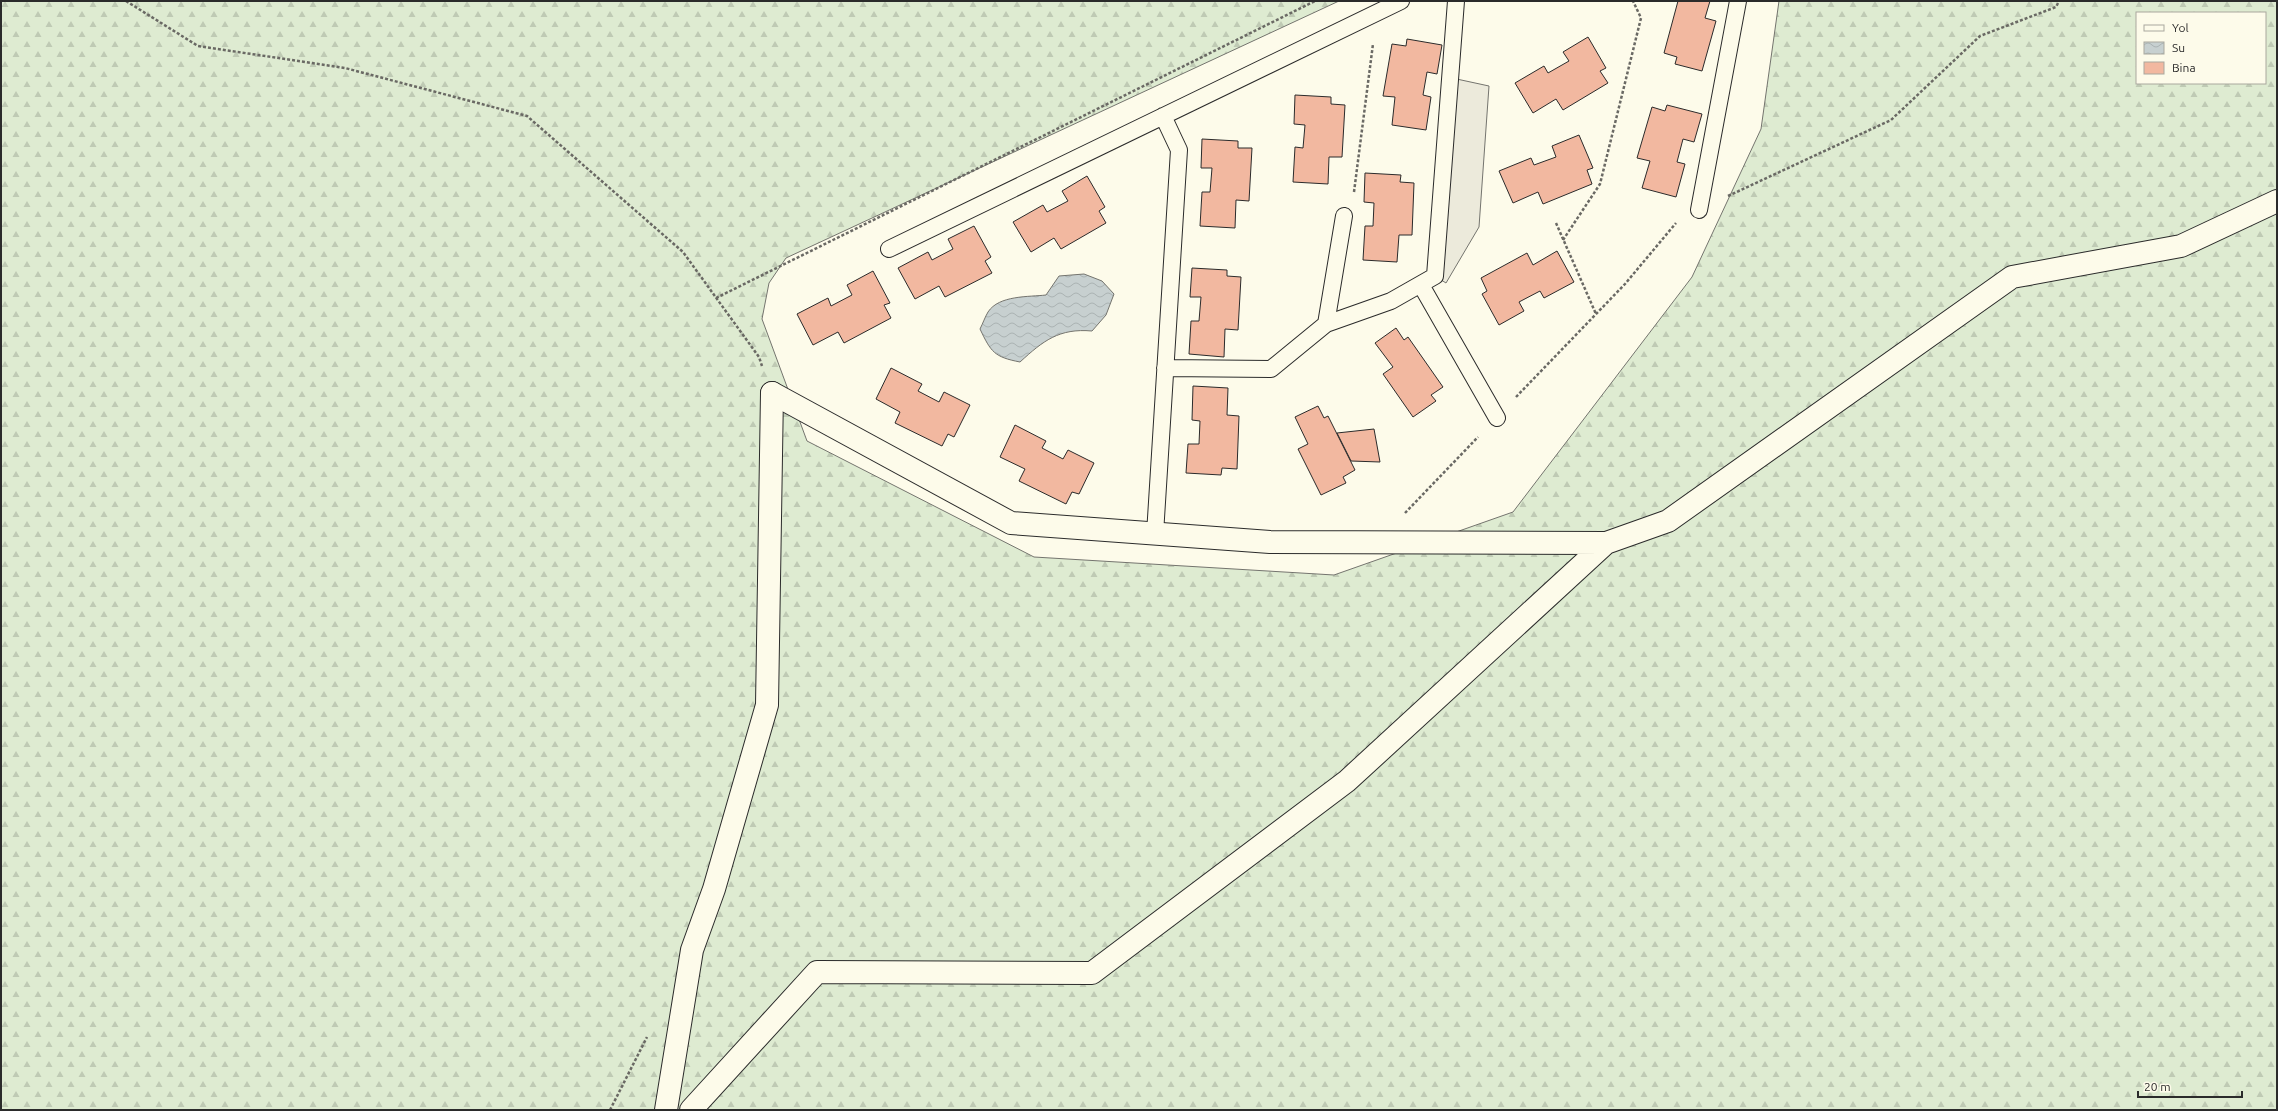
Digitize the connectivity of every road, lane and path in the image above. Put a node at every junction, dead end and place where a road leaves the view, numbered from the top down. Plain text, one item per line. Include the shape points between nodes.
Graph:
1 (126, 1) edge
2 (1315, 1) edge
3 (1401, 1) edge
4 (1456, 1) edge
5 (1633, 1) edge
6 (1738, 1) edge
7 (2059, 1) edge
8 (1377, 13) junction
9 (1163, 116) junction
10 (2277, 200) edge
11 (1699, 210) junction
12 (1344, 216) joint
13 (1556, 223) dead end
14 (1563, 240) junction
15 (889, 249) dead end
16 (1421, 285) junction
17 (716, 298) junction
18 (1596, 314) junction
19 (1326, 324) junction
20 (1165, 368) junction
21 (772, 393) junction
22 (1497, 418) junction
23 (1154, 534) junction
24 (1377, 542) junction
25 (1606, 543) junction
26 (666, 1110) edge
27 (691, 1110) edge

1 - 17 path via 198,46 345,68 527,116 683,252
2 - 17 path
3 - 8 lane
4 - 16 lane via 1435,276
5 - 14 path via 1641,18 1600,184
6 - 11 lane
7 - 11 path via 2056,7 1980,36 1891,120
8 - 9 lane
8 - 12 path via 1353,198
9 - 15 lane
9 - 20 lane via 1179,150
10 - 25 street via 2181,246 2012,277 1668,521
11 - 18 path via 1680,218 1625,284
12 - 19 lane
13 - 14 path
14 - 18 path
16 - 19 lane via 1391,301
16 - 22 lane
17 - 21 path via 759,357
18 - 22 path
19 - 20 lane via 1272,369
20 - 23 lane
21 - 23 street via 1011,523
21 - 26 street via 767,705 714,889 692,950
22 - 24 path
23 - 24 street via 1270,542
24 - 25 street
25 - 27 street via 1347,780 1092,973 817,972

